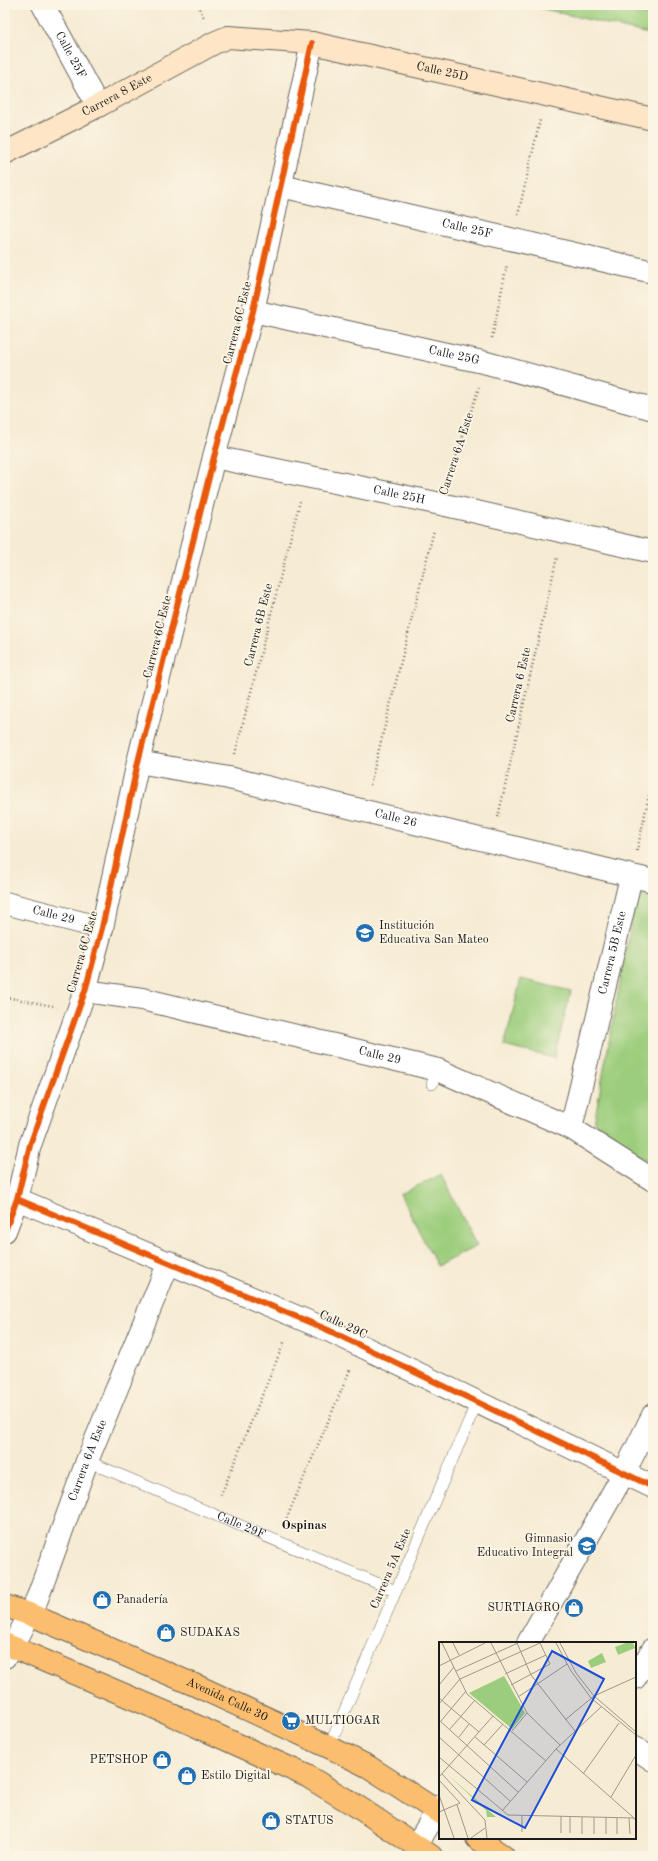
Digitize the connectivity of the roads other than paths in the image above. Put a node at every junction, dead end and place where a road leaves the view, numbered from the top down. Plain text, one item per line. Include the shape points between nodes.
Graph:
1 (43, 5) edge
2 (228, 37) joint
3 (312, 44) junction
4 (98, 106) junction
5 (653, 120) edge
6 (5, 153) edge
7 (281, 186) junction
8 (653, 272) edge
9 (253, 311) junction
10 (653, 409) edge
11 (214, 457) junction
12 (653, 552) edge
13 (138, 762) junction
14 (631, 877) junction
15 (653, 881) edge
16 (5, 903) edge
17 (102, 928) junction
18 (81, 1000) junction
19 (571, 1128) junction
20 (653, 1180) edge
21 (17, 1199) junction
22 (5, 1231) edge
23 (169, 1262) junction
24 (477, 1402) junction
25 (653, 1415) edge
26 (87, 1461) junction
27 (624, 1473) junction
28 (653, 1487) edge
29 (396, 1591) junction
30 (5, 1606) edge
31 (29, 1614) junction
32 (529, 1642) edge
33 (8, 1649) edge
34 (653, 1649) edge
35 (636, 1676) edge
36 (329, 1746) junction
37 (636, 1749) edge
38 (653, 1760) edge
39 (439, 1810) edge
40 (478, 1839) edge
41 (423, 1851) edge
42 (503, 1856) edge

1 - 4 street, Calle 25F
2 - 3 main road, Calle 25D
2 - 4 main road, Carrera 8 Este
3 - 5 main road, Calle 25D
3 - 7 street, Carrera 6C Este
4 - 6 main road, Carrera 8 Este
7 - 8 street, Calle 25F
7 - 9 street, Carrera 6C Este
9 - 10 street, Calle 25G via 487,363
9 - 11 street, Carrera 6C Este
11 - 12 street, Calle 25H via 307,475
11 - 13 street, Carrera 6C Este
13 - 14 street, Calle 26 via 229,778
13 - 17 street, Carrera 6C Este
14 - 15 street, Calle 26
14 - 19 street, Carrera 5B Este
16 - 17 street, Calle 29
17 - 18 street, Carrera 6C Este
18 - 19 street, Calle 29 via 142,999 435,1077
18 - 21 street, Carrera 6C Este via 30,1145
19 - 20 street, Calle 29
21 - 22 street, Carrera 6C Este
21 - 23 street, Calle 29C
23 - 24 street, Calle 29C via 361,1346
23 - 26 street, Carrera 6A Este
24 - 27 street, Calle 29C
24 - 29 lane, Carrera 5A Este
25 - 27 street
26 - 29 lane, Calle 29F
26 - 31 street, Carrera 6A Este via 37,1599
27 - 28 street, Calle 29C
27 - 32 street
29 - 36 lane, Carrera 5A Este
30 - 31 main road, Avenida Calle 30
31 - 33 street, Carrera 6A Este
31 - 36 main road, Avenida Calle 30
33 - 41 main road via 172,1715 307,1776
34 - 35 street
36 - 39 main road, Avenida Calle 30
37 - 38 street
39 - 41 street
40 - 42 main road

